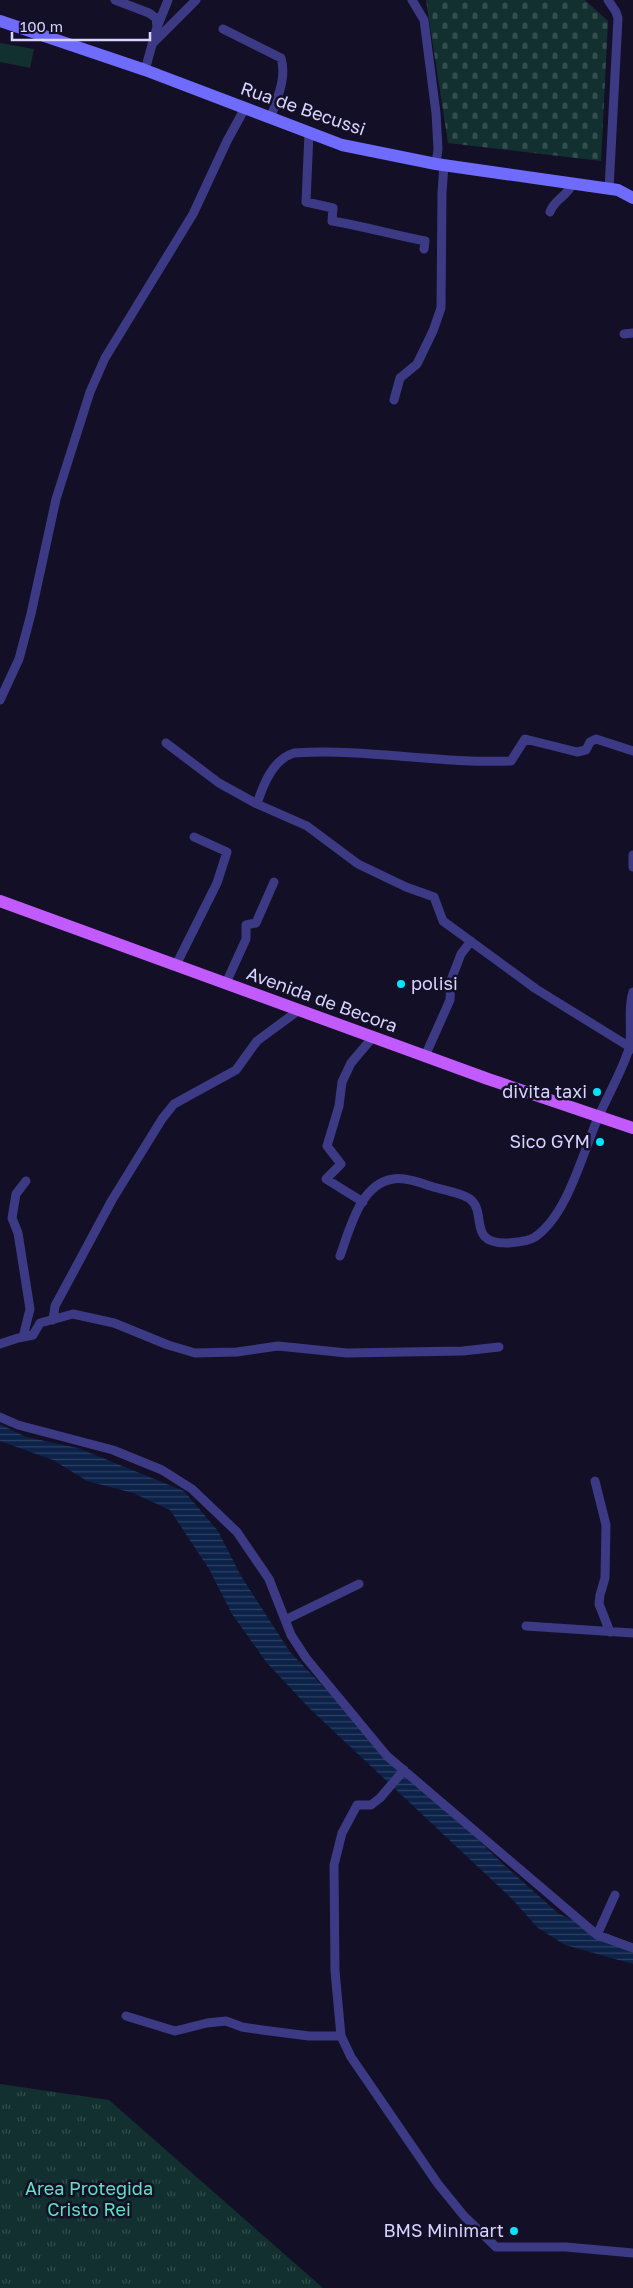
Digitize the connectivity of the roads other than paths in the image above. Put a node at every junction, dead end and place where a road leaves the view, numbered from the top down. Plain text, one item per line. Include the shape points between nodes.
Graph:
1 (115, 0) edge
2 (168, 0) edge
3 (196, 0) edge
4 (412, 0) edge
5 (608, 0) edge
6 (0, 22) edge
7 (157, 27) junction
8 (223, 29) dead end
9 (153, 43) junction
10 (145, 70) junction
11 (245, 108) junction
12 (271, 117) junction
13 (309, 133) junction
14 (440, 164) junction
15 (572, 184) junction
16 (609, 189) junction
17 (633, 198) edge
18 (550, 212) dead end
19 (424, 249) dead end
20 (394, 400) dead end
21 (0, 700) edge
22 (166, 743) dead end
23 (633, 752) edge
24 (257, 804) junction
25 (194, 837) dead end
26 (633, 855) edge
27 (633, 868) edge
28 (274, 882) dead end
29 (0, 901) edge
30 (470, 941) junction
31 (176, 965) junction
32 (226, 983) junction
33 (633, 992) edge
34 (299, 1010) junction
35 (373, 1037) junction
36 (632, 1048) edge
37 (425, 1056) junction
38 (599, 1116) junction
39 (633, 1128) edge
40 (26, 1181) dead end
41 (363, 1202) junction
42 (340, 1256) dead end
43 (52, 1320) junction
44 (23, 1337) junction
45 (0, 1344) edge
46 (499, 1347) dead end
47 (0, 1417) edge
48 (595, 1481) dead end
49 (359, 1584) dead end
50 (286, 1620) junction
51 (526, 1626) dead end
52 (610, 1632) junction
53 (633, 1633) edge
54 (404, 1770) junction
55 (615, 1895) dead end
56 (597, 1935) junction
57 (633, 1948) edge
58 (126, 2016) dead end
59 (340, 2036) junction
60 (633, 2253) edge

1 - 7 street via 150,13 156,18
2 - 7 street
3 - 9 street
4 - 14 street via 424,20
5 - 16 street via 618,18
6 - 10 street, Rua de Becussi
7 - 9 street
8 - 12 street via 280,58 282,81
9 - 10 street
10 - 11 street, Rua de Becussi
11 - 12 street, Rua de Becussi
11 - 21 street via 193,214 105,358 90,392 56,499 20,656
12 - 13 street, Rua de Becussi
13 - 14 street, Rua de Becussi via 342,145
13 - 19 street via 306,202 333,208 332,221 425,240
14 - 15 street, Rua de Becussi
14 - 20 street via 442,308 417,364 400,378
15 - 16 street, Rua de Becussi
15 - 18 street via 570,190 552,204
16 - 17 street, Rua de Becussi
22 - 24 street via 220,783
23 - 24 street via 596,739 586,750 577,752 525,739 511,761 442,761 347,752 294,753 278,762
24 - 30 street via 307,826 358,864 434,897 443,921
25 - 31 street via 226,852 217,883
26 - 27 street
28 - 32 street via 256,923 246,925 246,939
29 - 31 main road, Avenida de Becora
30 - 36 street via 536,989
30 - 37 street via 461,954 451,980 450,1000
31 - 32 main road, Avenida de Becora
32 - 34 main road, Avenida de Becora
33 - 36 street
34 - 35 main road, Avenida de Becora
34 - 43 street via 257,1041 236,1070 174,1104 162,1119 108,1208 55,1306
35 - 37 main road, Avenida de Becora
35 - 41 street via 351,1063 342,1082 339,1106 327,1146 341,1164 326,1179
36 - 38 street
37 - 38 main road, Avenida de Becora
38 - 39 main road, Avenida de Becora
38 - 41 street via 570,1191 547,1226 524,1242 499,1243 483,1236 476,1208 469,1198 416,1181 394,1178 376,1184
40 - 44 street via 16,1194 12,1218 18,1233 30,1309
41 - 42 street
43 - 44 street via 40,1323 33,1335
43 - 46 street via 73,1314 114,1323 195,1353 237,1352 278,1346 347,1354
44 - 45 street
47 - 50 street via 18,1425 113,1450 162,1470 192,1489 237,1532 269,1579
48 - 52 street via 606,1525 605,1578 600,1604
49 - 50 street
50 - 54 street via 306,1658 387,1756
51 - 52 street
52 - 53 street
54 - 56 street
54 - 59 street via 371,1805 357,1805 342,1833 334,1865 335,1971
55 - 56 street
56 - 57 street
58 - 59 street via 175,2031 226,2021 271,2032
59 - 60 street via 438,2184 464,2216 496,2247 566,2247

